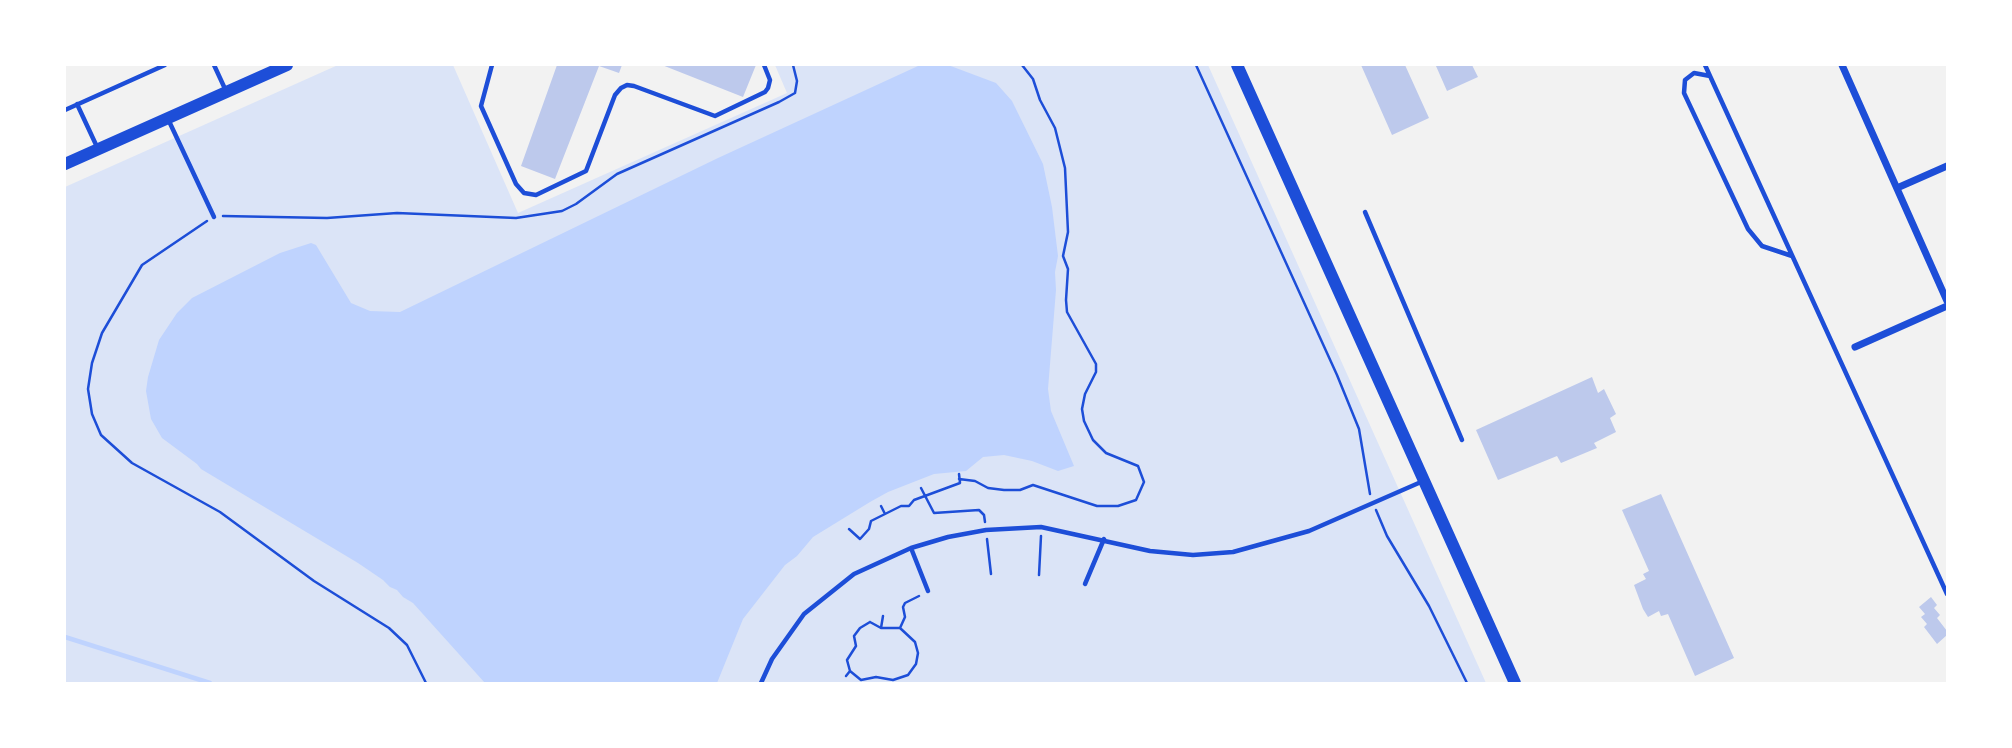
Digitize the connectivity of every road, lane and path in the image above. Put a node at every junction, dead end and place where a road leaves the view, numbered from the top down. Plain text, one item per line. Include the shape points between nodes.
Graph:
1 (165, 65) edge
2 (214, 65) edge
3 (287, 65) edge
4 (492, 65) edge
5 (764, 65) edge
6 (793, 65) edge
7 (1022, 65) edge
8 (1196, 65) edge
9 (1237, 65) edge
10 (1705, 65) edge
11 (1842, 65) edge
12 (1710, 76) junction
13 (226, 92) junction
14 (77, 104) junction
15 (65, 110) edge
16 (168, 118) junction
17 (98, 149) junction
18 (65, 164) edge
19 (1947, 166) edge
20 (1897, 188) junction
21 (1365, 212) dead end
22 (214, 217) junction
23 (1792, 256) junction
24 (1947, 303) edge
25 (1855, 347) dead end
26 (1462, 440) dead end
27 (1424, 481) junction
28 (921, 488) dead end
29 (1369, 492) dead end
30 (926, 496) junction
31 (881, 506) dead end
32 (885, 514) junction
33 (1379, 519) dead end
34 (1041, 527) junction
35 (849, 528) dead end
36 (1104, 539) junction
37 (911, 548) junction
38 (1039, 575) dead end
39 (1085, 584) dead end
40 (928, 591) joint
41 (1947, 594) edge
42 (883, 616) dead end
43 (881, 628) junction
44 (900, 628) junction
45 (850, 671) junction
46 (846, 676) dead end
47 (426, 683) edge
48 (761, 683) edge
49 (1466, 683) edge
50 (1515, 683) edge

1 - 14 lane
2 - 13 lane
3 - 13 main road
4 - 5 lane via 481,106 516,184 529,195 586,171 621,88 634,86 716,116 765,92 770,80
6 - 22 path via 795,93 617,174 562,211 516,218 397,213
7 - 30 path via 1055,128 1065,168 1066,300 1096,363 1085,394 1084,421 1106,453 1138,466 1144,482 1136,500 1097,506 1033,485 1004,490 959,477 960,483
8 - 29 path via 1359,429
9 - 27 main road
10 - 12 lane
11 - 20 street
12 - 23 lane
12 - 23 lane via 1695,73 1685,80 1688,104 1748,229 1762,246
13 - 16 main road
14 - 15 lane
14 - 17 lane
16 - 17 main road
16 - 22 lane
17 - 18 main road
19 - 20 street
20 - 24 street
21 - 26 lane
22 - 47 path via 142,265 103,333 88,389 101,435 132,463 220,512 314,581 389,628 407,645
23 - 41 lane
24 - 25 street
27 - 36 lane via 1309,531 1233,552 1150,551
27 - 50 main road
28 - 30 path
30 - 32 path
31 - 32 path
32 - 35 path via 871,522 860,539
33 - 49 path
34 - 36 lane
34 - 37 lane via 986,530
34 - 38 path
36 - 39 lane
37 - 40 lane
37 - 48 lane via 854,574 804,614
40 - 44 path via 905,603
42 - 43 path
43 - 44 path
43 - 45 path via 870,622 854,636 856,646 847,660
44 - 45 path via 915,642 918,653 908,675 861,680
45 - 46 path

